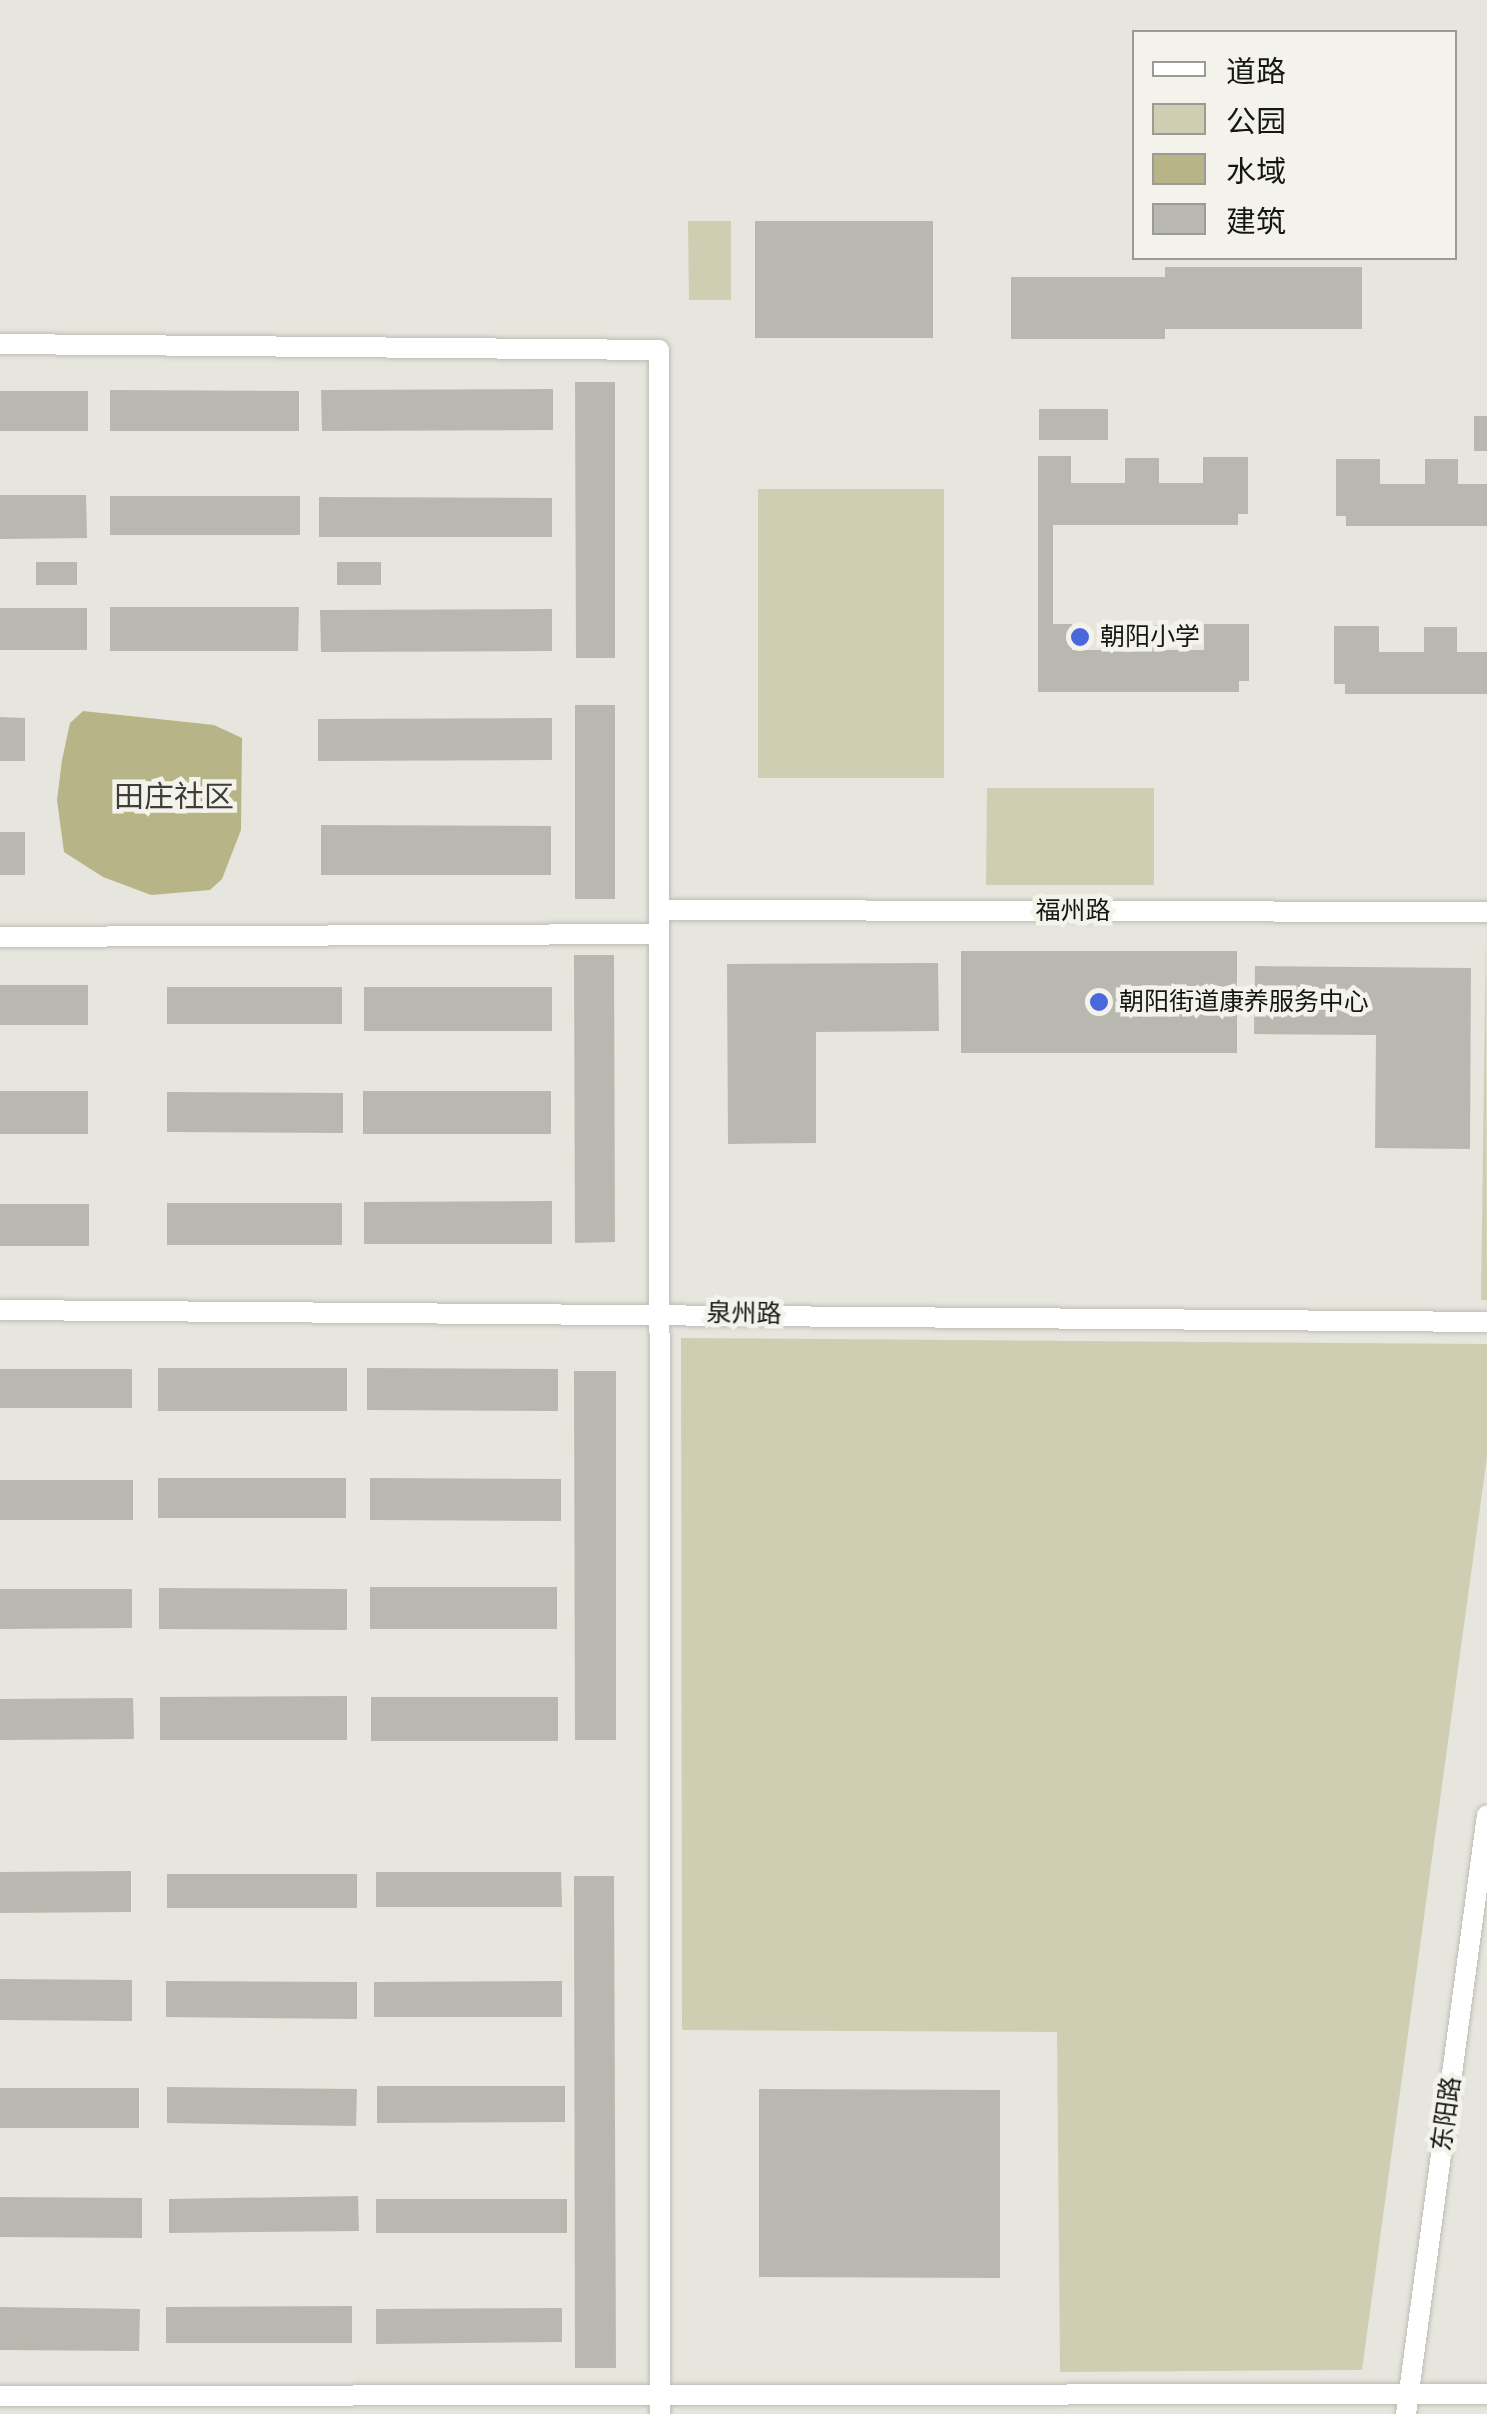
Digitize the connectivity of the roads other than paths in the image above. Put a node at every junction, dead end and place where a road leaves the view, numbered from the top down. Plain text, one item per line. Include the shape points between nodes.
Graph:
1 (0, 344) edge
2 (660, 910) junction
3 (1487, 912) edge
4 (660, 934) junction
5 (0, 937) edge
6 (0, 1310) edge
7 (660, 1314) junction
8 (1487, 1322) edge
9 (1487, 1815) edge
10 (1487, 2394) edge
11 (0, 2396) edge
12 (1408, 2404) edge
13 (660, 2405) edge

1 - 2 street via 659,350
2 - 3 street, 福州路
2 - 4 street
4 - 5 street
4 - 7 street
6 - 7 street, 泉州路
7 - 8 street, 泉州路
7 - 13 street
9 - 12 street, 东阳路
10 - 12 street
11 - 13 street
12 - 13 street

